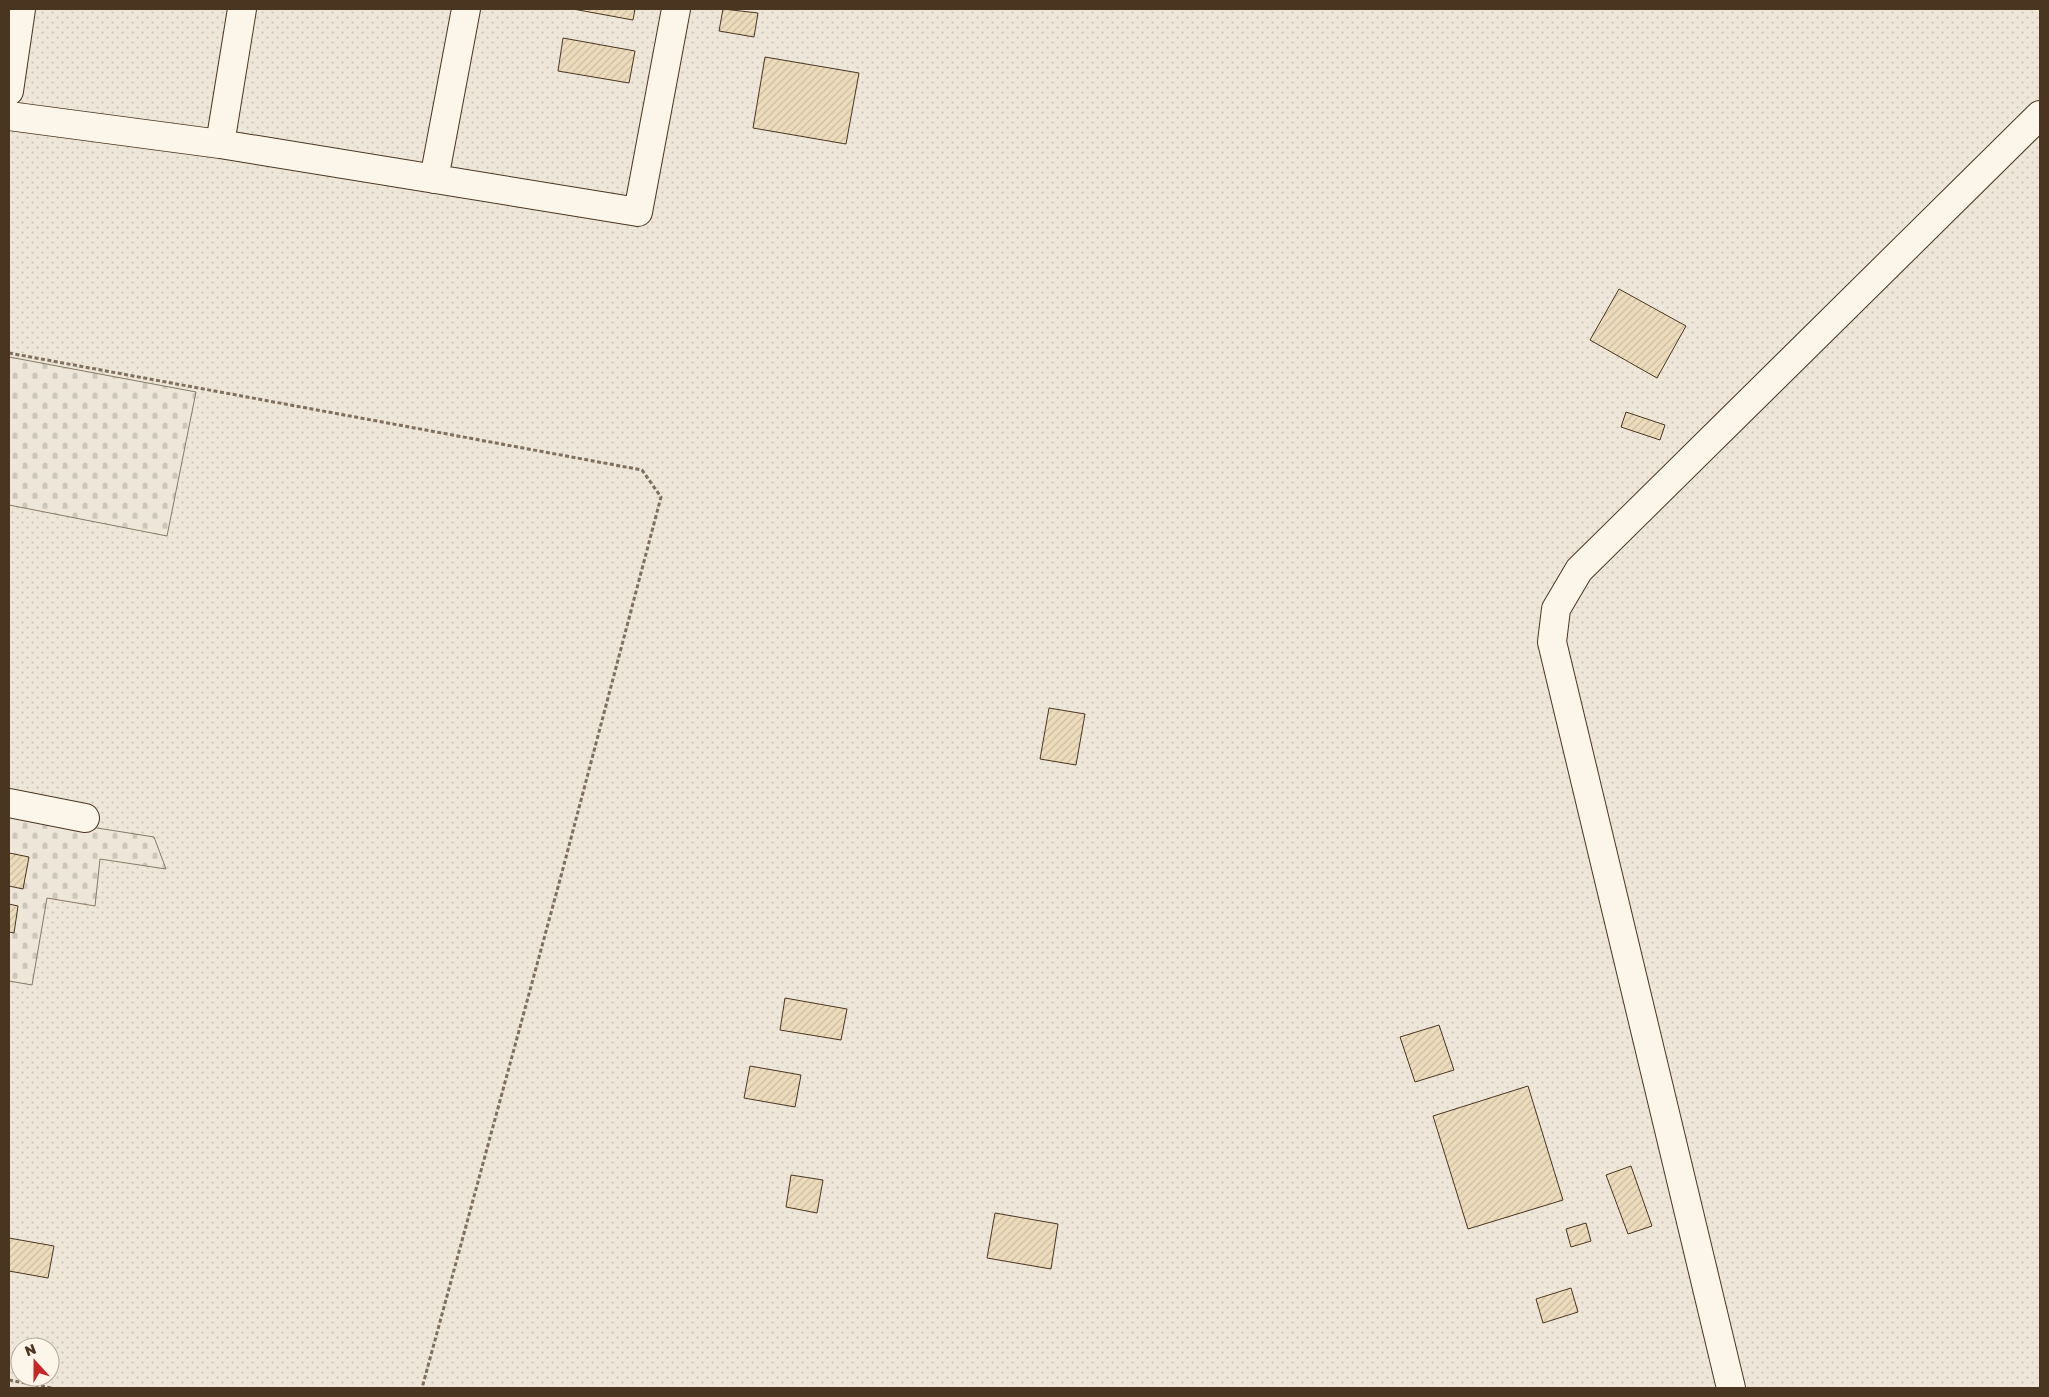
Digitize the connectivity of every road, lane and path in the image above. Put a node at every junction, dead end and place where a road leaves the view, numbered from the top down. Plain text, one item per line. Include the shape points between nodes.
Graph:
1 (21, 9) edge
2 (242, 9) edge
3 (466, 9) edge
4 (676, 9) edge
5 (9, 91) edge
6 (2040, 115) edge
7 (9, 116) edge
8 (220, 144) junction
9 (434, 179) junction
10 (9, 352) edge
11 (9, 803) edge
12 (85, 818) dead end
13 (9, 1380) edge
14 (52, 1388) edge
15 (422, 1388) edge
16 (1731, 1388) edge

1 - 5 street
2 - 8 street
3 - 9 street
4 - 9 street via 638,212
6 - 16 street via 1579,570 1556,608 1552,642
7 - 8 street
8 - 9 street
10 - 15 path via 642,470 661,497
11 - 12 street
13 - 14 path

